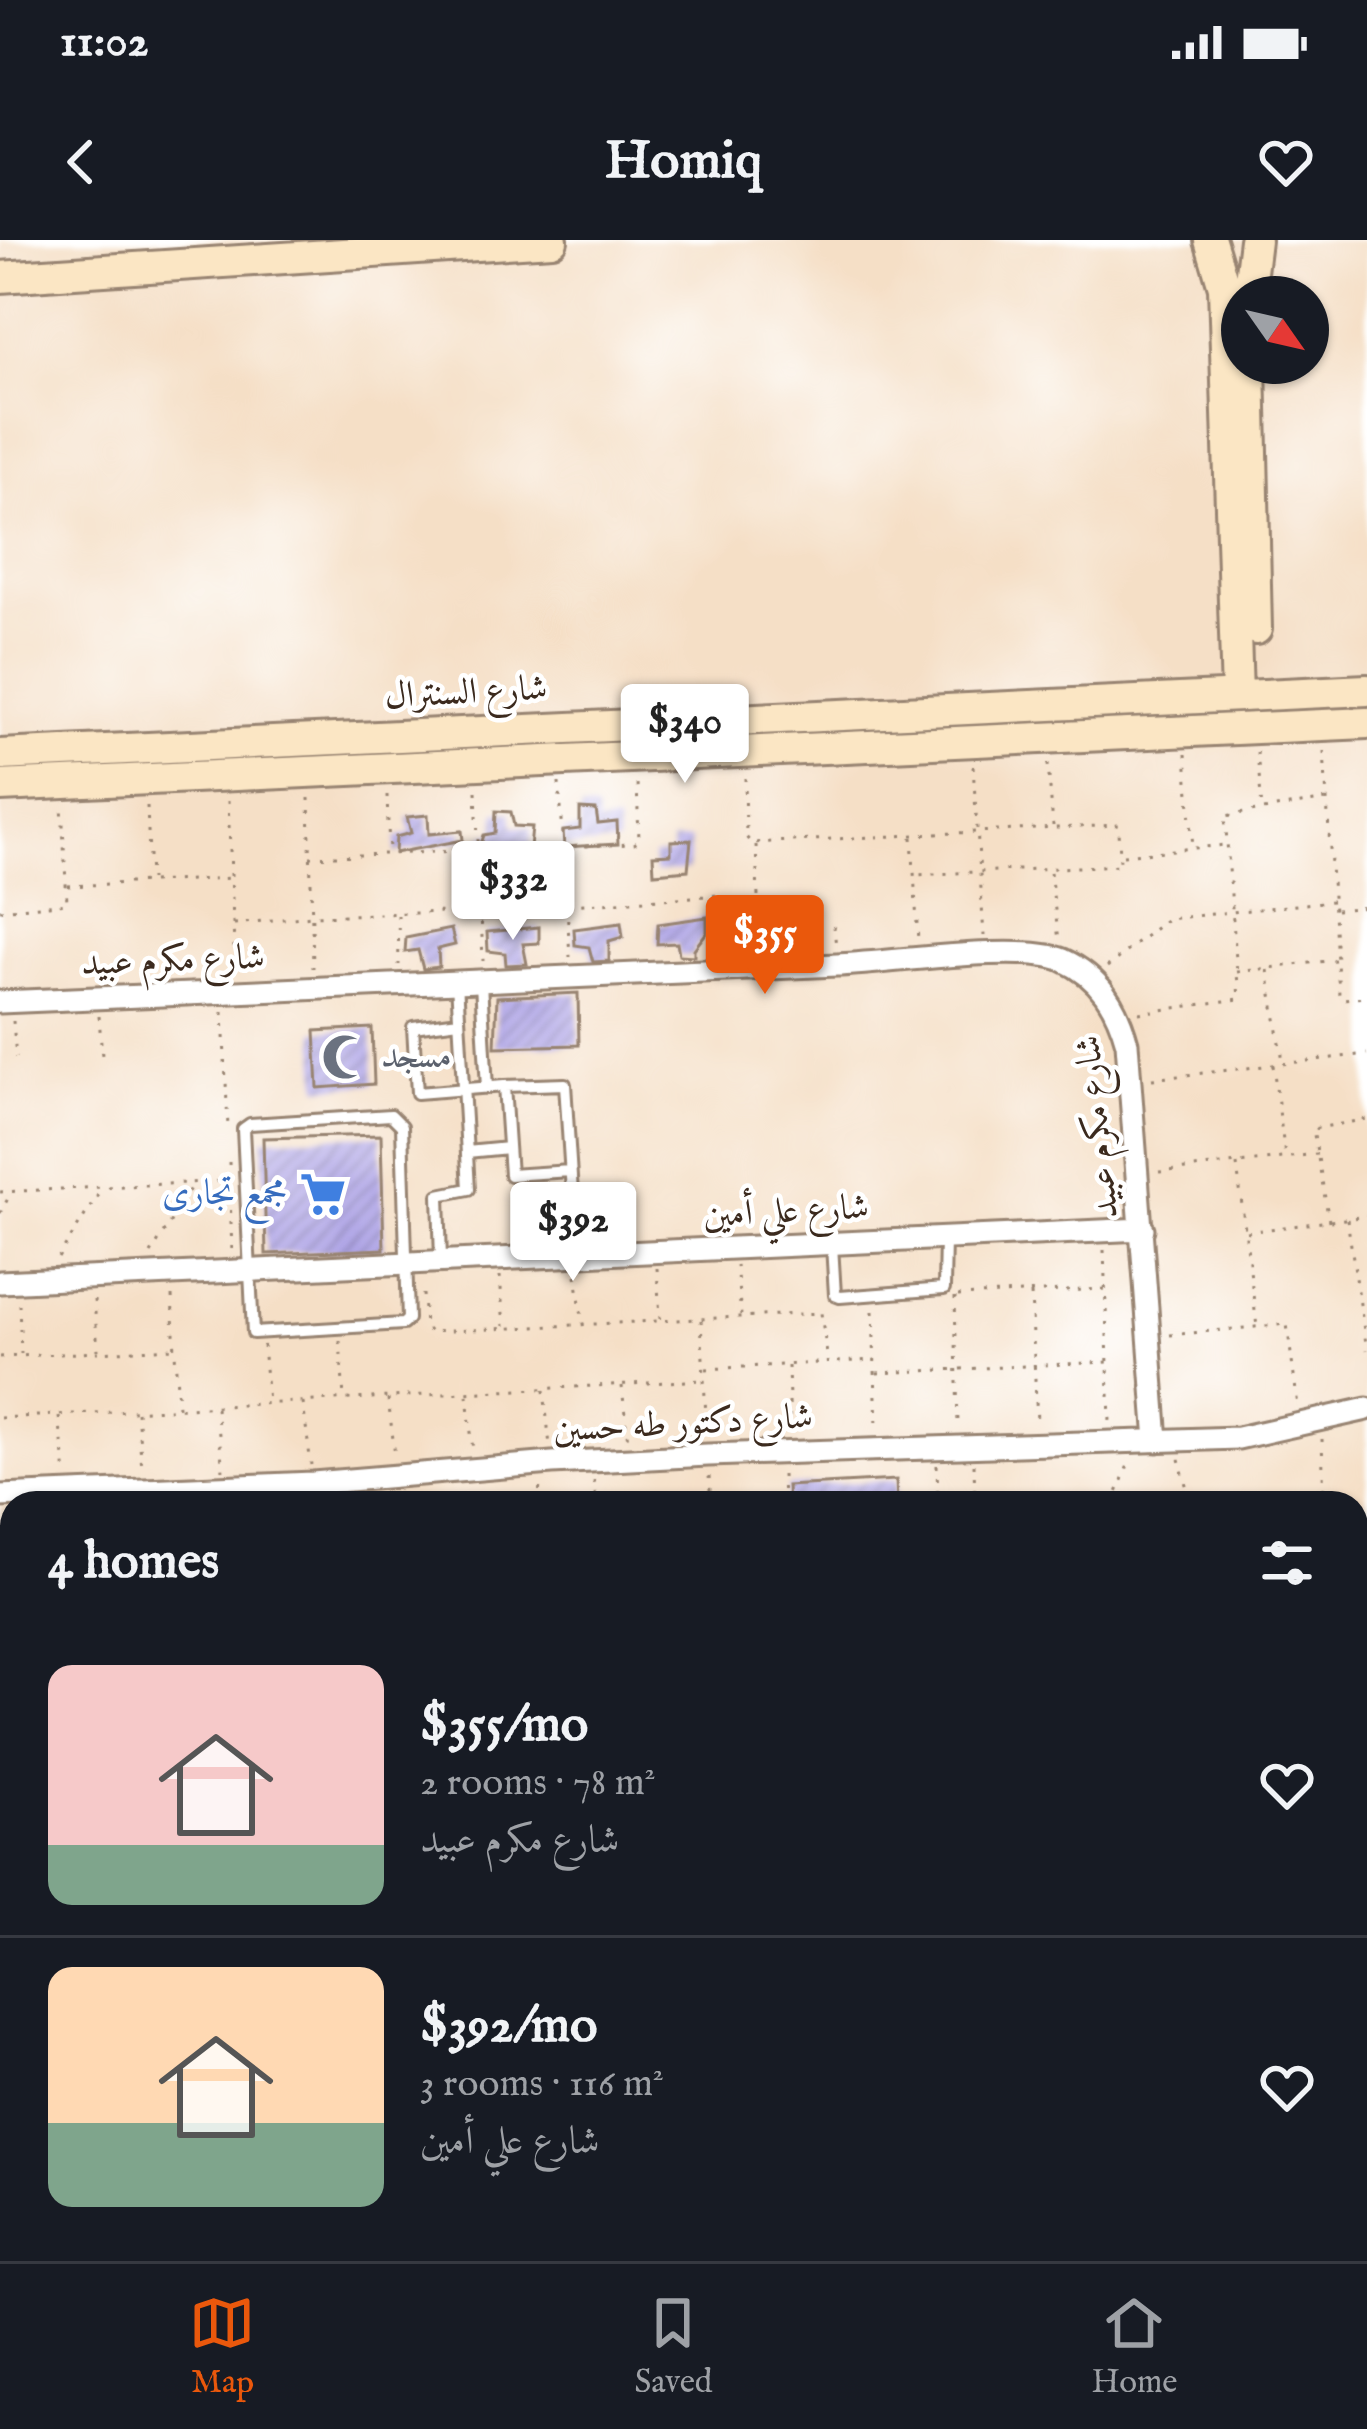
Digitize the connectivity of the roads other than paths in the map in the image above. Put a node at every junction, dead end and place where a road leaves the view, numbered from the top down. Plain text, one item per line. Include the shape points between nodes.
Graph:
1 (552, 240) edge
2 (1210, 240) edge
3 (1255, 240) edge
4 (1251, 276) edge
5 (0, 277) edge
6 (1250, 384) edge
7 (1367, 689) edge
8 (1247, 695) junction
9 (1367, 723) edge
10 (0, 754) edge
11 (0, 786) edge
12 (483, 981) junction
13 (457, 982) junction
14 (6, 1001) edge
15 (459, 1021) junction
16 (504, 1087) junction
17 (488, 1088) junction
18 (464, 1090) junction
19 (508, 1148) junction
20 (467, 1152) junction
21 (571, 1171) junction
22 (1143, 1229) junction
23 (945, 1238) junction
24 (832, 1244) junction
25 (575, 1255) junction
26 (423, 1262) junction
27 (247, 1270) junction
28 (9, 1281) edge
29 (1367, 1409) edge
30 (1156, 1441) junction
31 (119, 1491) edge
32 (284, 1491) edge
33 (323, 1491) edge

1 - 5 street
2 - 8 street via 1224,287
3 - 4 street
6 - 8 street
7 - 8 street, شارع السنترال
8 - 10 street, شارع السنترال
9 - 11 street, شارع السنترال
12 - 13 street, شارع مكرم عبيد
12 - 17 lane
12 - 22 street, شارع مكرم عبيد via 1028,952 1062,959 1093,979 1120,1016
13 - 14 street, شارع مكرم عبيد
13 - 15 lane
15 - 18 lane
15 - 18 lane via 413,1027 416,1092
16 - 17 lane
16 - 19 lane
16 - 21 lane via 566,1084
17 - 18 lane
18 - 20 lane
19 - 20 lane
19 - 21 lane via 511,1176
20 - 26 lane via 469,1190 439,1195
21 - 25 lane
22 - 23 street, شارع علي أمين
22 - 30 street, شارع مكرم عبيد
23 - 24 street, شارع علي أمين
23 - 24 lane via 944,1289 840,1297
24 - 25 street, شارع علي أمين
25 - 26 street, شارع علي أمين
26 - 27 street, شارع علي أمين
26 - 27 lane via 406,1322 262,1333 250,1328
26 - 27 lane via 402,1126 391,1115 243,1129
27 - 28 street, شارع علي أمين
29 - 30 street, شارع دكتور طه حسين via 1238,1438
30 - 33 street, شارع دكتور طه حسين via 552,1463
31 - 32 street, شارع دكتور طه حسين

